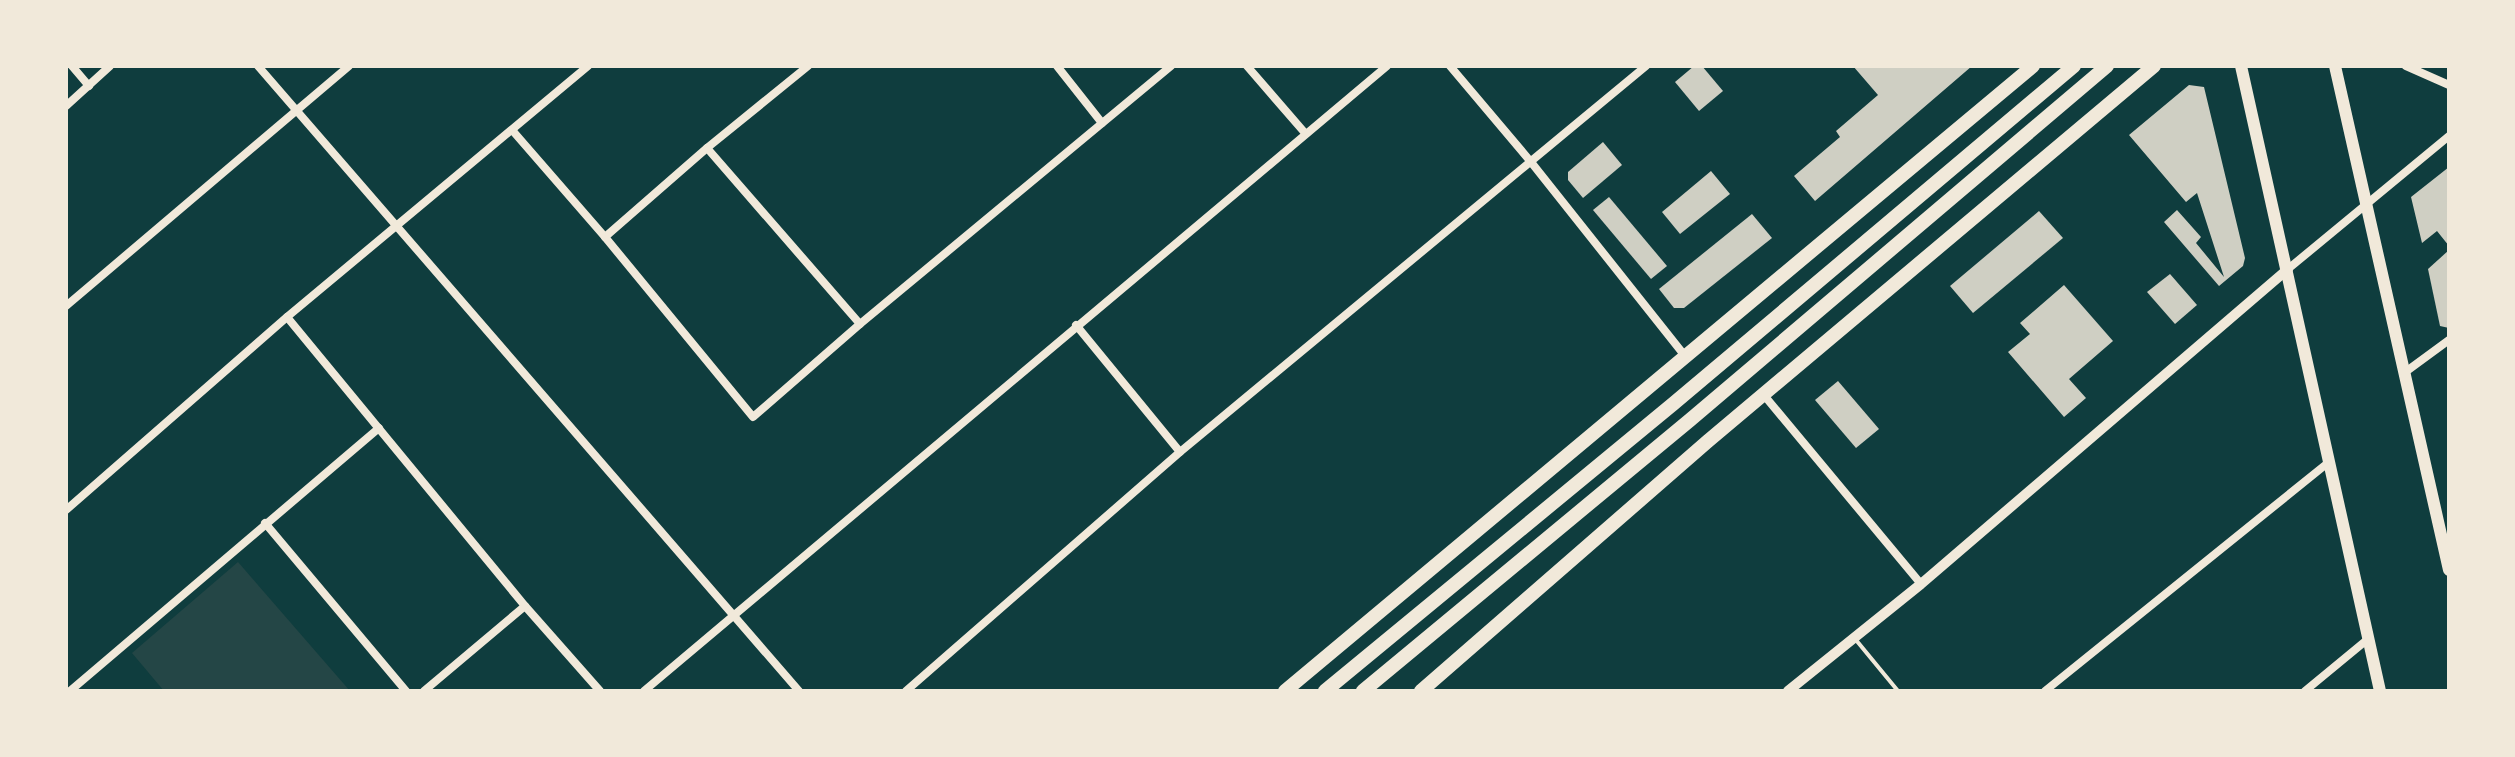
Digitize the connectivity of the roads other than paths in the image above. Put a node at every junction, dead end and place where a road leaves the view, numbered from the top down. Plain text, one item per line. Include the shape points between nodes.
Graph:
1 (72, 66) edge
2 (110, 66) edge
3 (258, 66) edge
4 (349, 66) edge
5 (588, 66) edge
6 (808, 66) edge
7 (1057, 66) edge
8 (1171, 66) edge
9 (1247, 66) edge
10 (1387, 66) edge
11 (1450, 66) edge
12 (1646, 66) edge
13 (2033, 66) edge
14 (2074, 66) edge
15 (2107, 66) edge
16 (2154, 66) edge
17 (2241, 66) edge
18 (2335, 66) edge
19 (2406, 66) edge
20 (2449, 85) edge
21 (89, 86) junction
22 (66, 106) edge
23 (294, 111) junction
24 (1102, 123) junction
25 (512, 130) junction
26 (1305, 133) junction
27 (2449, 136) edge
28 (707, 148) junction
29 (1531, 162) junction
30 (2367, 206) junction
31 (394, 226) junction
32 (605, 237) junction
33 (2288, 269) junction
34 (66, 306) edge
35 (287, 317) junction
36 (860, 324) junction
37 (1076, 325) junction
38 (2449, 340) edge
39 (1685, 356) junction
40 (2404, 373) junction
41 (1763, 394) junction
42 (379, 428) junction
43 (1180, 452) junction
44 (2329, 462) junction
45 (66, 510) edge
46 (265, 523) junction
47 (2448, 561) edge
48 (1921, 584) junction
49 (525, 606) junction
50 (735, 614) junction
51 (1853, 637) junction
52 (2368, 639) junction
53 (70, 691) edge
54 (406, 691) edge
55 (424, 691) edge
56 (600, 691) edge
57 (644, 691) edge
58 (799, 691) edge
59 (906, 691) edge
60 (1285, 691) edge
61 (1325, 691) edge
62 (1363, 691) edge
63 (1421, 691) edge
64 (1788, 691) edge
65 (1898, 691) edge
66 (2045, 691) edge
67 (2305, 691) edge
68 (2380, 691) edge

1 - 21 street
2 - 21 street
3 - 23 street
4 - 23 street
5 - 25 street
6 - 28 street
7 - 24 street
8 - 24 street
9 - 26 street
10 - 26 street
11 - 29 street
12 - 29 street
13 - 39 main road
14 - 61 main road
15 - 62 main road
16 - 41 main road
17 - 33 main road
18 - 30 main road
19 - 20 street
21 - 22 street
23 - 31 street
23 - 34 street
24 - 36 street
25 - 31 street
25 - 32 street
26 - 37 street
27 - 30 street
28 - 32 street
28 - 36 street
29 - 39 street
29 - 43 street
30 - 33 street
30 - 40 main road
31 - 35 street
31 - 50 street
32 - 36 street via 753,417
33 - 44 main road
33 - 48 street
35 - 42 street
35 - 45 street
37 - 43 street
37 - 50 street
38 - 40 street
39 - 60 main road
40 - 47 main road
41 - 48 street
41 - 63 main road
42 - 46 street
42 - 49 street
43 - 59 street
44 - 52 main road
44 - 66 street
46 - 53 street
46 - 54 street
48 - 51 street
49 - 55 street
49 - 56 street
50 - 57 street
50 - 58 street
51 - 64 street
51 - 65 lane
52 - 67 street
52 - 68 main road

